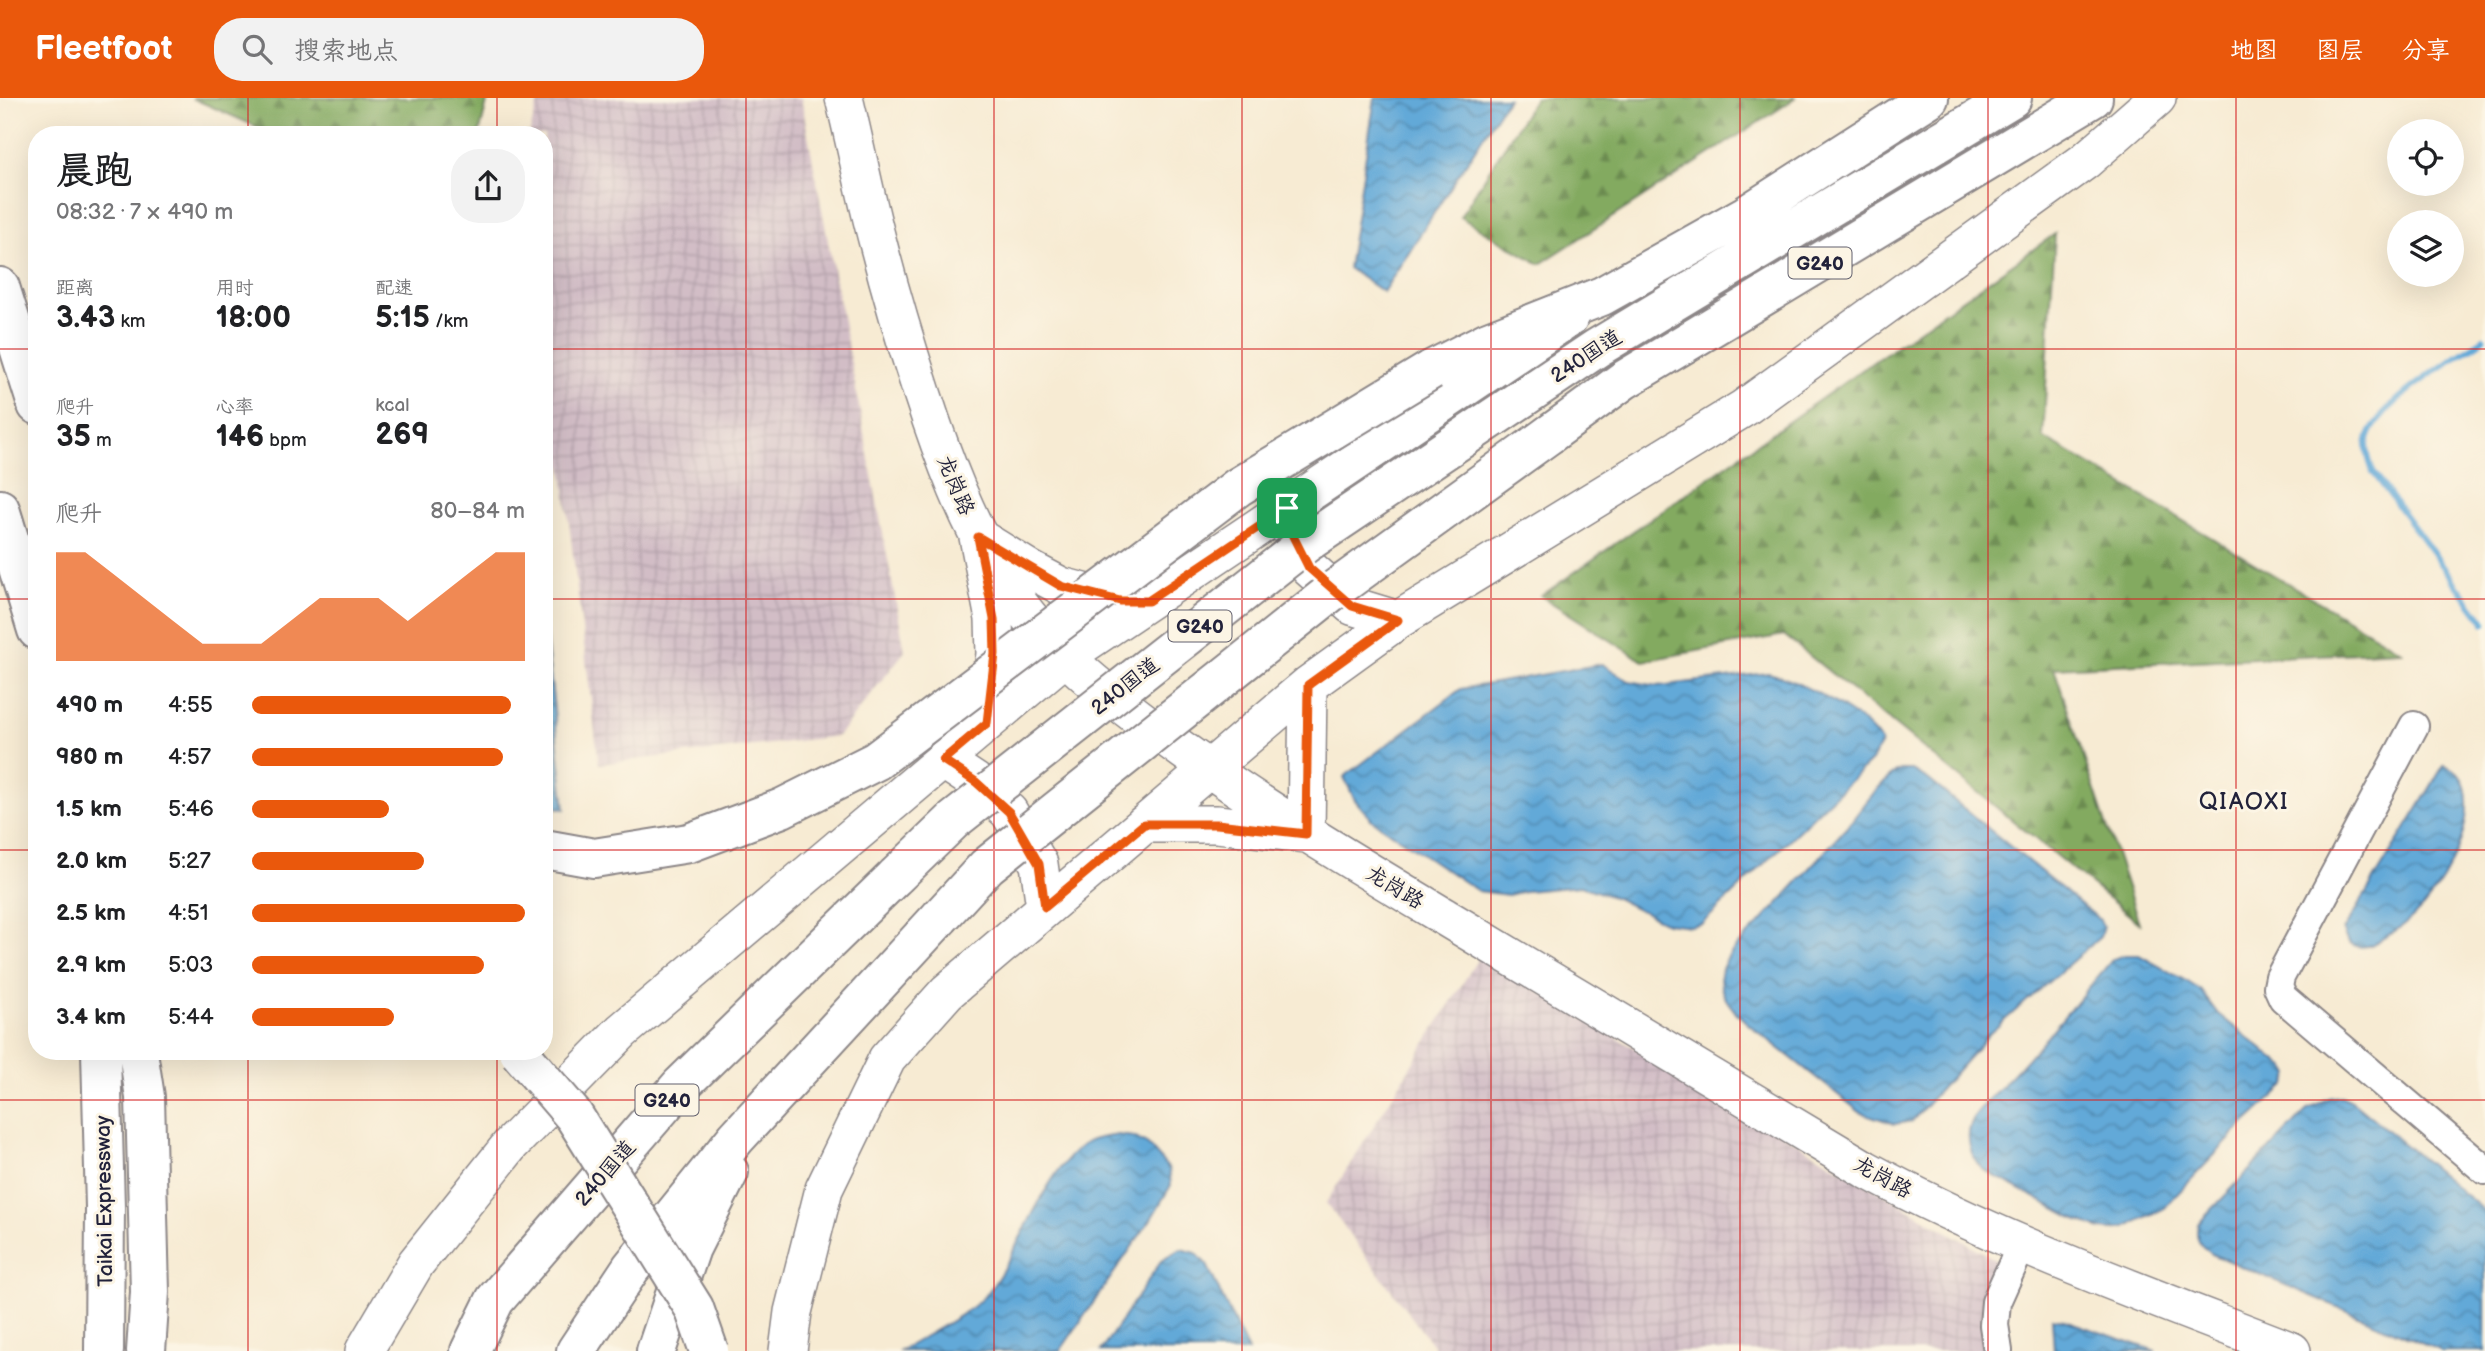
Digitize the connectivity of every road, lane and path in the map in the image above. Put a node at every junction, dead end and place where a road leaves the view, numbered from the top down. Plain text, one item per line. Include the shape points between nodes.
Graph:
1 (844, 98) edge
2 (1929, 98) edge
3 (2012, 98) edge
4 (2093, 98) edge
5 (2157, 98) edge
6 (0, 288) edge
7 (1602, 296) junction
8 (28, 377) edge
9 (1287, 508) junction
10 (0, 509) edge
11 (978, 537) junction
12 (28, 601) edge
13 (1148, 601) junction
14 (1398, 620) junction
15 (1065, 657) junction
16 (1308, 685) junction
17 (987, 723) junction
18 (2414, 726) dead end
19 (943, 760) junction
20 (1209, 769) junction
21 (1144, 824) junction
22 (1306, 834) junction
23 (553, 851) edge
24 (1045, 907) junction
25 (101, 1060) edge
26 (139, 1060) edge
27 (526, 1060) edge
28 (758, 1115) junction
29 (2485, 1170) edge
30 (2022, 1244) junction
31 (104, 1351) edge
32 (146, 1351) edge
33 (364, 1351) edge
34 (470, 1351) edge
35 (576, 1351) edge
36 (656, 1351) edge
37 (709, 1351) edge
38 (788, 1351) edge
39 (1998, 1351) edge
40 (2292, 1351) edge

1 - 11 main road, 龙岗路 via 904,338 941,451
2 - 7 highway via 1746,215
3 - 34 highway, 240国道 / G240, bridge via 1597,348 1305,544 954,820 681,1085 495,1300
4 - 28 highway, 240国道 / G240, bridge via 1624,380 1330,593 987,866
5 - 14 main road via 2085,161 1744,408
6 - 8 highway
7 - 9 main road
7 - 23 highway, bridge via 1488,341 1431,370 1238,487 876,761 782,808 689,843 594,858
9 - 13 main road
9 - 14 main road via 1292,534 1309,568 1352,606
10 - 12 highway
11 - 13 main road via 1061,586 1120,601
11 - 15 main road, 龙岗路 via 1024,612
11 - 17 main road via 994,619
13 - 15 main road
14 - 16 main road
15 - 17 main road
15 - 20 main road, 龙岗路 via 1136,717
16 - 20 main road
16 - 22 main road
17 - 19 main road
18 - 29 street via 2278,987 2283,998
19 - 24 main road via 1009,812 1039,864
19 - 33 main road via 622,1031 511,1144 416,1263
20 - 21 main road
20 - 22 main road, 龙岗路
21 - 22 main road via 1217,824
21 - 24 main road
22 - 30 main road, 龙岗路 via 1865,1168
24 - 38 main road via 947,992 887,1059 824,1189 793,1311
25 - 31 highway, Taikai Expressway
26 - 32 highway via 145,1097 150,1292
27 - 37 highway, bridge via 581,1127 694,1308
28 - 35 highway, 240国道 / G240 via 631,1268
28 - 36 highway via 691,1248
30 - 39 street via 1996,1302
30 - 40 main road, 龙岗路

